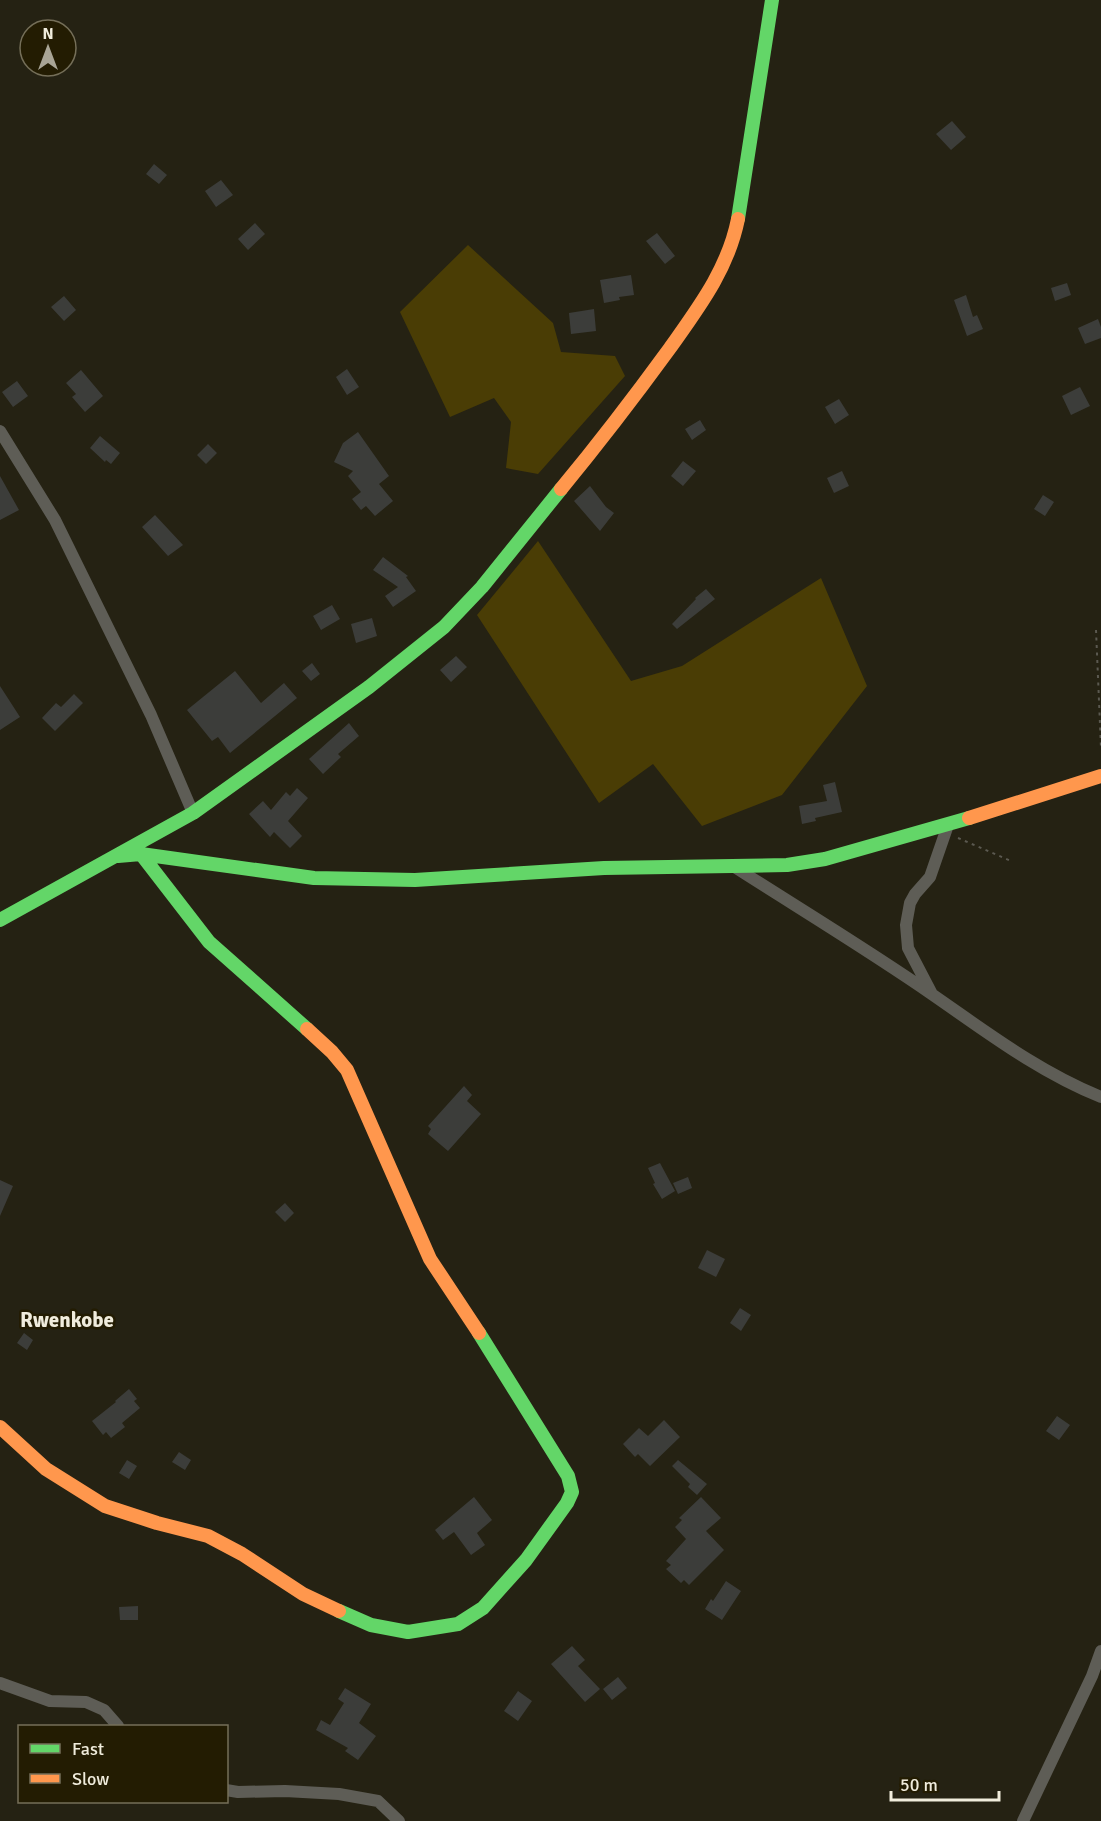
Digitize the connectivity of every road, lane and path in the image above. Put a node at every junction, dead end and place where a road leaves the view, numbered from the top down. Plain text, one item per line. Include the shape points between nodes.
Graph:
1 (772, 0) edge
2 (0, 431) edge
3 (1096, 630) dead end
4 (1101, 748) edge
5 (1101, 776) edge
6 (193, 813) junction
7 (946, 829) junction
8 (141, 854) junction
9 (118, 856) junction
10 (1011, 861) dead end
11 (733, 866) junction
12 (0, 920) edge
13 (932, 995) junction
14 (1101, 1097) edge
15 (0, 1426) edge
16 (1101, 1651) edge
17 (0, 1683) edge
18 (117, 1725) edge
19 (228, 1790) edge
20 (399, 1821) edge
21 (1023, 1821) edge

1 - 6 street via 738,222 711,290 624,411 482,587 444,627 369,687
2 - 6 street via 55,520 151,716
3 - 4 path
5 - 7 street
6 - 9 street
7 - 10 path
7 - 11 street via 807,863
7 - 13 street via 930,877 910,903 906,925 908,948
8 - 9 street
8 - 11 street via 314,878 426,879 604,868
8 - 15 street via 209,942 347,1070 430,1259 568,1476 572,1492 526,1560 483,1608 458,1624 408,1632 371,1625 303,1594 208,1536 105,1506 46,1469
9 - 12 street
11 - 13 street
13 - 14 street via 1026,1060
16 - 21 street
17 - 18 street via 50,1701 86,1702 104,1710
19 - 20 street via 339,1794 378,1801

